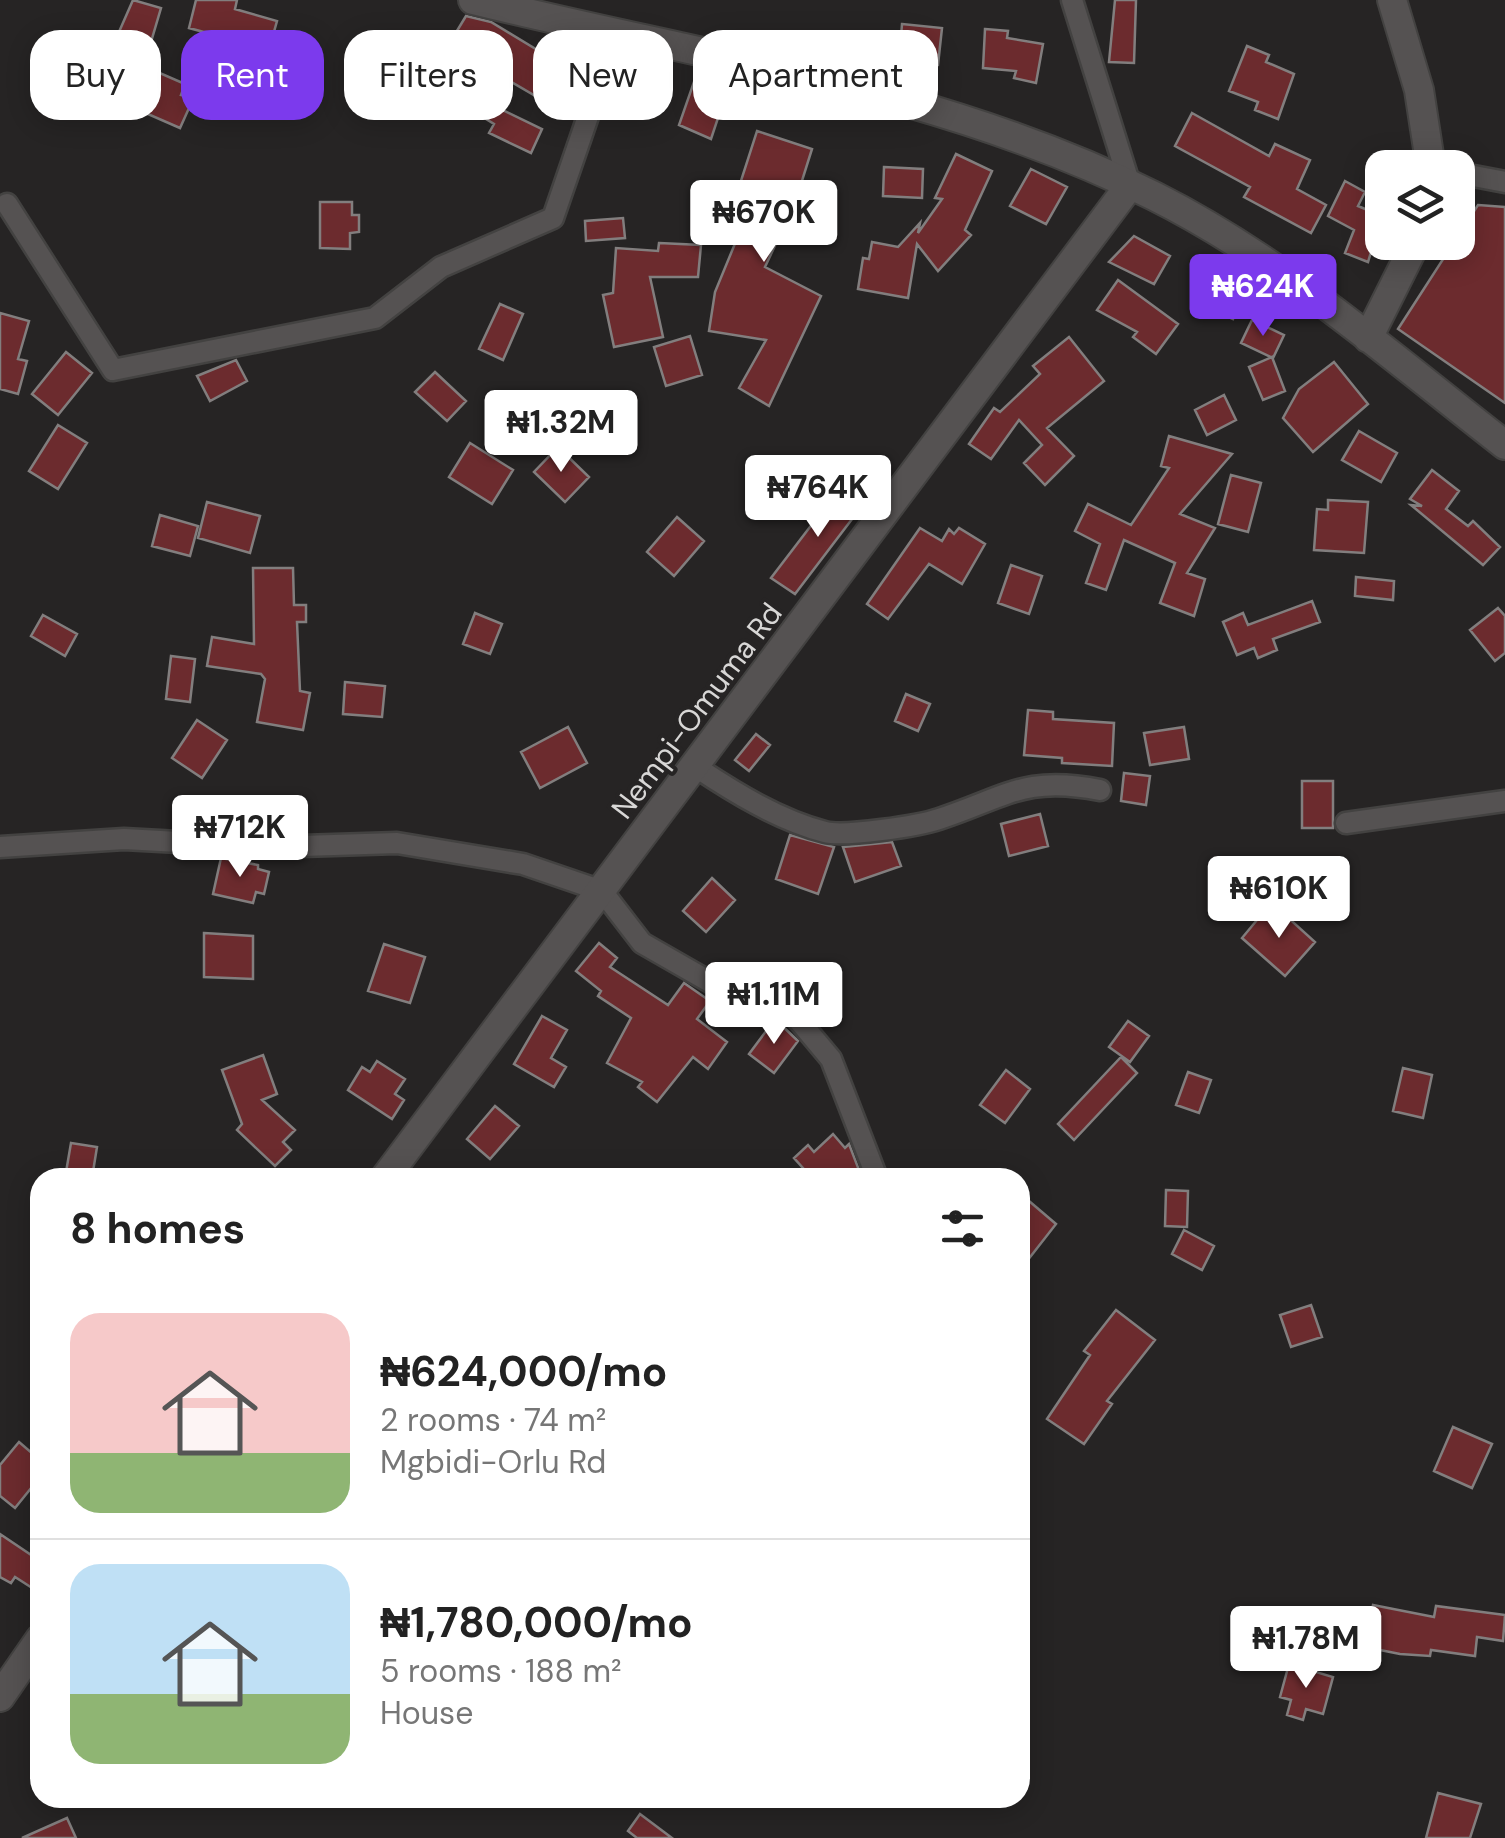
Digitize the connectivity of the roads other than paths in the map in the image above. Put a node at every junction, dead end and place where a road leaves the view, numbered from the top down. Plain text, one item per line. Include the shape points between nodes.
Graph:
1 (473, 0) edge
2 (1072, 0) edge
3 (1392, 0) edge
4 (596, 30) edge
5 (673, 47) edge
6 (586, 120) edge
7 (1428, 150) edge
8 (1475, 176) edge
9 (1505, 182) edge
10 (1130, 185) junction
11 (7, 204) dead end
12 (1407, 260) edge
13 (1368, 338) junction
14 (1505, 446) edge
15 (696, 767) junction
16 (1100, 790) dead end
17 (1505, 801) edge
18 (1346, 823) dead end
19 (0, 847) edge
20 (602, 891) junction
21 (393, 1168) edge
22 (873, 1168) edge
23 (30, 1654) edge
24 (0, 1698) edge

1 - 4 street
2 - 10 street
3 - 7 street via 1419,90
5 - 10 street via 844,83 965,118
6 - 11 street via 552,218 441,267 375,318 114,370
8 - 9 street
10 - 13 street via 1265,262
10 - 15 street, Nempi-Omuma Rd
12 - 13 street
13 - 14 street
15 - 16 street via 742,797 828,834 935,821 1009,791 1057,782
15 - 20 street, Nempi-Omuma Rd
17 - 18 street
19 - 20 street via 124,839 270,847 397,843 523,864
20 - 21 street, Nempi-Omuma Rd
20 - 22 street via 642,943 731,994 785,1004 831,1059
23 - 24 street

